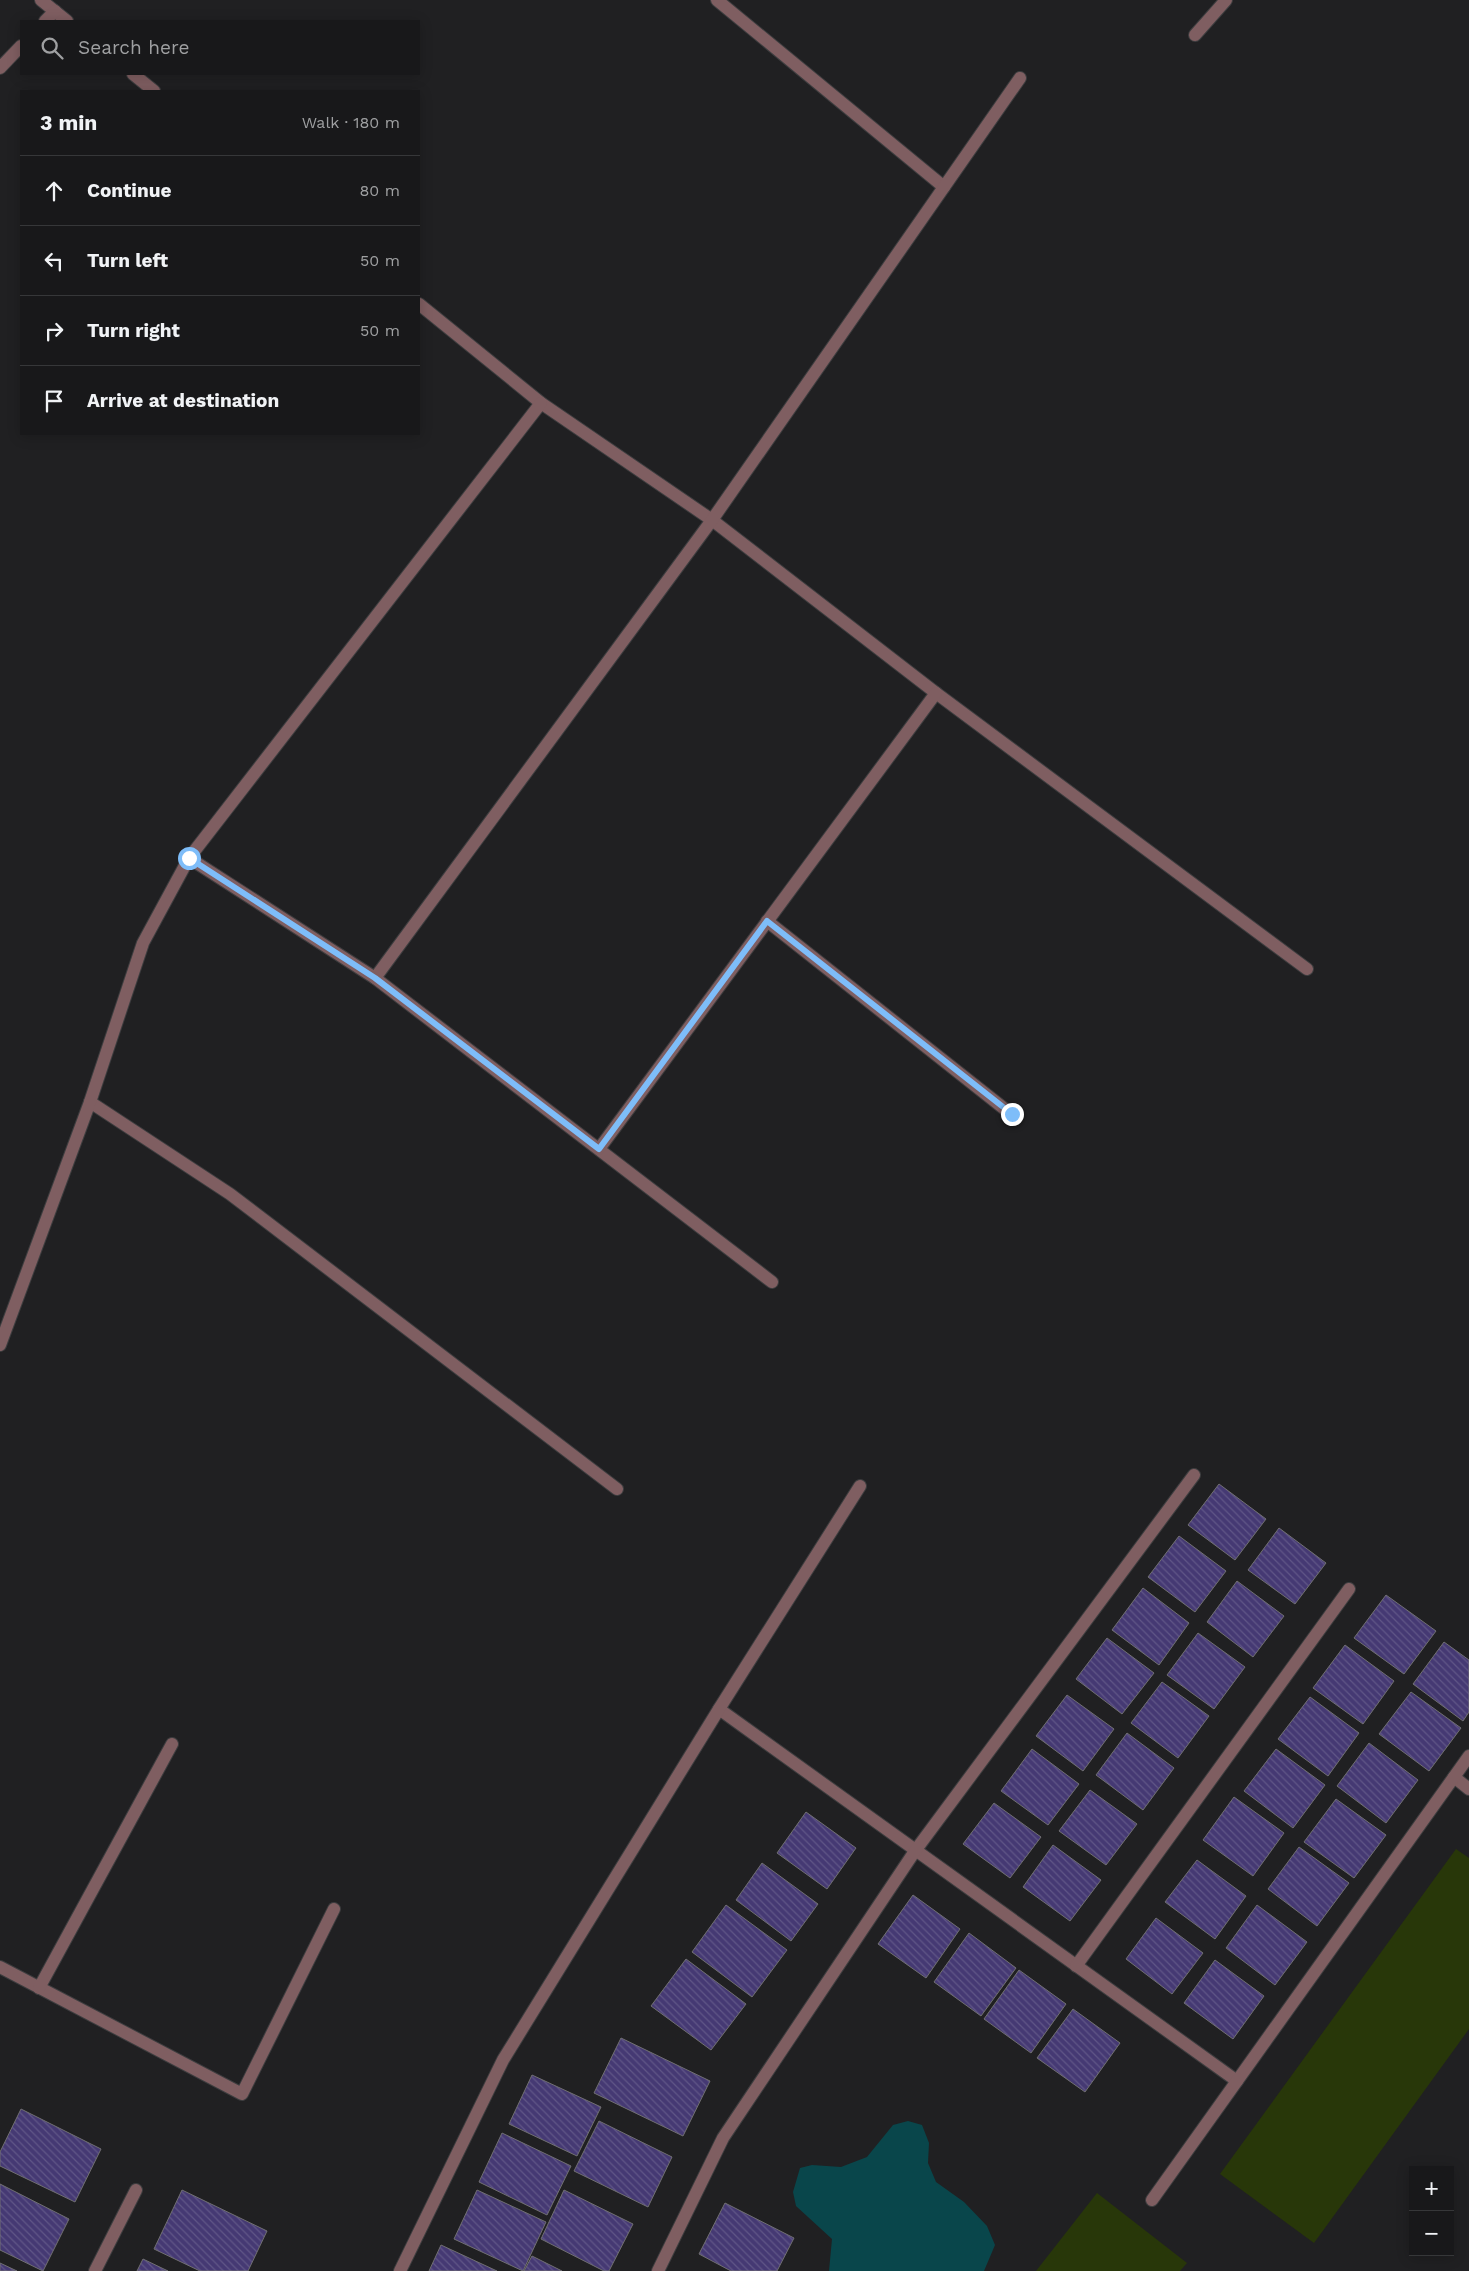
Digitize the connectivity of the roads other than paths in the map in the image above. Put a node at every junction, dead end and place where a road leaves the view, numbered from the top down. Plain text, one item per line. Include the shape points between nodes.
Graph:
1 (41, 0) edge
2 (716, 0) edge
3 (1226, 0) edge
4 (55, 11) junction
5 (46, 20) edge
6 (67, 20) edge
7 (1195, 35) dead end
8 (20, 47) edge
9 (0, 68) edge
10 (134, 75) edge
11 (1020, 78) dead end
12 (153, 90) edge
13 (944, 187) junction
14 (420, 305) edge
15 (542, 403) junction
16 (712, 520) junction
17 (936, 693) junction
18 (189, 858) junction
19 (767, 921) junction
20 (1306, 969) dead end
21 (375, 978) junction
22 (90, 1102) junction
23 (1012, 1114) dead end
24 (599, 1149) junction
25 (772, 1282) dead end
26 (0, 1345) edge
27 (1194, 1475) dead end
28 (860, 1486) dead end
29 (617, 1488) dead end
30 (1349, 1589) dead end
31 (719, 1710) junction
32 (172, 1744) dead end
33 (1469, 1756) edge
34 (1454, 1777) junction
35 (1469, 1789) edge
36 (915, 1851) junction
37 (334, 1909) dead end
38 (1076, 1966) junction
39 (0, 1967) edge
40 (39, 1988) junction
41 (1237, 2081) junction
42 (136, 2190) dead end
43 (1152, 2200) dead end
44 (95, 2271) edge
45 (400, 2271) edge
46 (658, 2271) edge

1 - 4 street
2 - 13 street
3 - 7 street
4 - 5 street
4 - 6 street
8 - 9 street
10 - 12 street
11 - 13 street
13 - 16 street
14 - 15 street
15 - 16 street
15 - 18 street
16 - 17 street
16 - 21 street
17 - 19 street
17 - 20 street
18 - 21 street
18 - 22 street via 143,943
19 - 23 street
19 - 24 street
21 - 24 street
22 - 26 street
22 - 29 street via 230,1194
24 - 25 street
27 - 36 street
28 - 31 street
30 - 38 street
31 - 36 street
31 - 45 street via 503,2060
32 - 40 street
33 - 34 street
34 - 35 street
34 - 41 street
36 - 38 street
36 - 46 street via 722,2138
37 - 40 street via 242,2094
38 - 41 street
39 - 40 street
41 - 43 street
42 - 44 street

